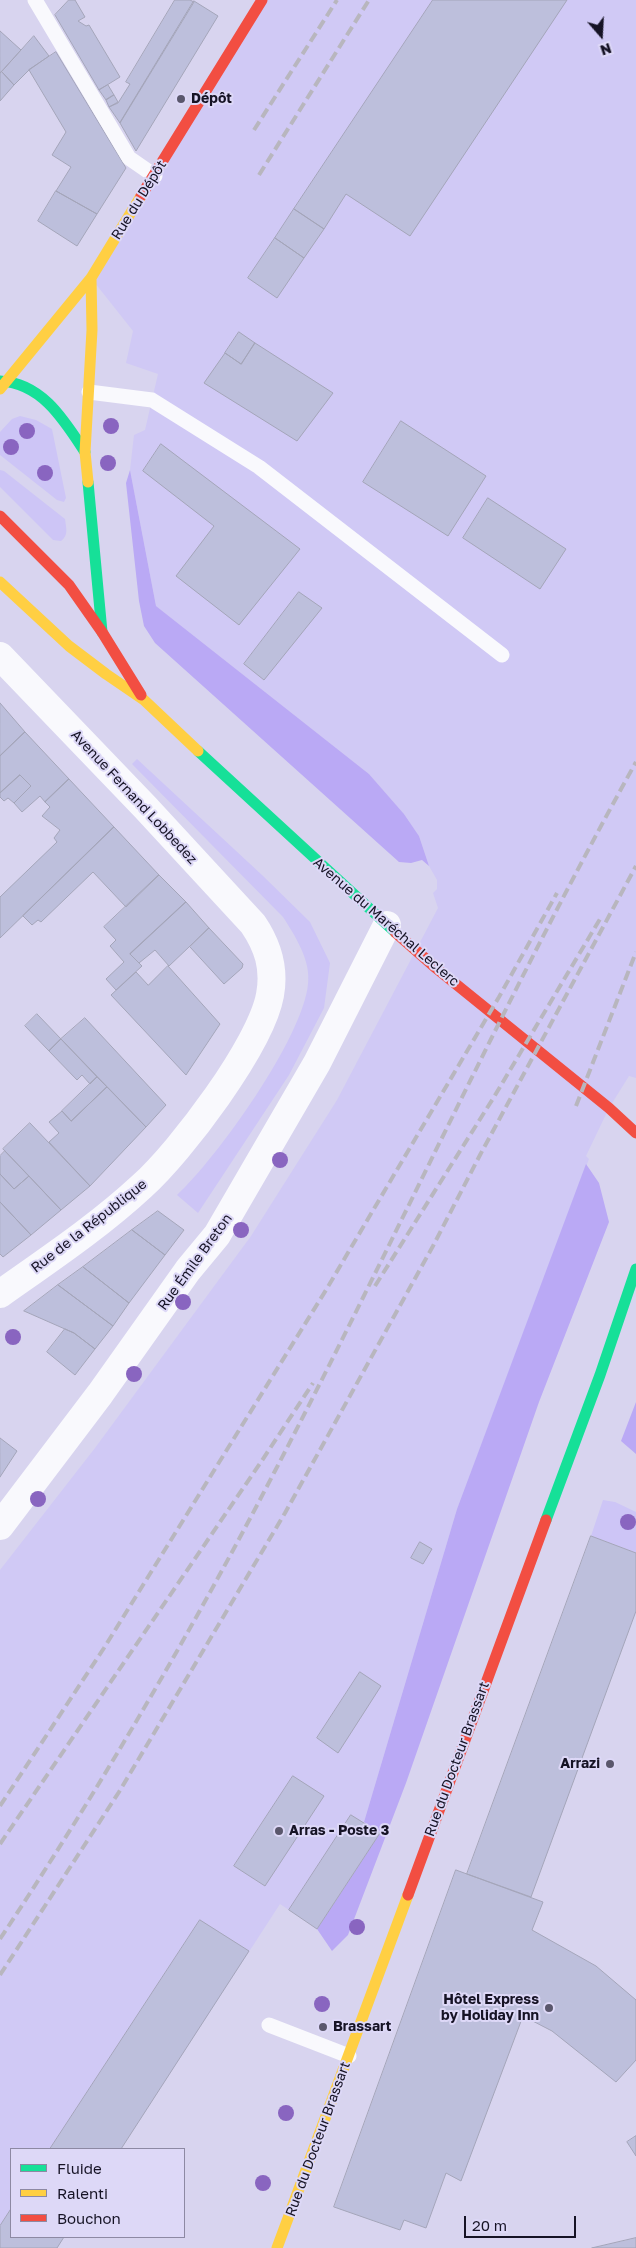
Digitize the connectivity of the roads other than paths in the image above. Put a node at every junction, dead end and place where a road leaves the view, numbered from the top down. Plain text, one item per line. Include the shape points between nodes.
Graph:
1 (35, 0) edge
2 (262, 0) edge
3 (155, 176) junction
4 (92, 278) junction
5 (5, 380) edge
6 (0, 389) edge
7 (89, 392) junction
8 (85, 452) junction
9 (0, 516) edge
10 (0, 582) edge
11 (102, 632) junction
12 (502, 655) dead end
13 (0, 656) edge
14 (144, 700) junction
15 (387, 925) junction
16 (265, 941) joint
17 (636, 1133) edge
18 (636, 1269) edge
19 (0, 1294) edge
20 (0, 1526) edge
21 (269, 2025) dead end
22 (349, 2056) junction
23 (277, 2248) edge

1 - 3 lane via 128,158
2 - 3 main road, Rue du Dépôt
3 - 4 main road, Rue du Dépôt
4 - 5 main road, Rue du Dépôt
4 - 7 main road
5 - 6 main road, Rue du Dépôt
5 - 8 main road via 36,391 62,415
7 - 8 main road
7 - 12 lane via 152,400 258,467
8 - 11 main road
9 - 11 main road, Avenue du Maréchal Leclerc via 69,586
10 - 14 main road, Avenue du Maréchal Leclerc via 30,612 107,677
11 - 14 main road, Avenue du Maréchal Leclerc
13 - 16 street, Avenue Fernand Lobbedez via 152,815
14 - 15 main road, Avenue du Maréchal Leclerc
15 - 17 main road, Avenue du Maréchal Leclerc
15 - 20 street, Rue Émile Breton via 318,1063 217,1236 188,1270
16 - 19 street, Rue de la République via 272,975 264,1014 250,1044 206,1111 144,1185
18 - 22 main road, Rue du Docteur Brassart
21 - 22 lane
22 - 23 main road, Rue du Docteur Brassart

